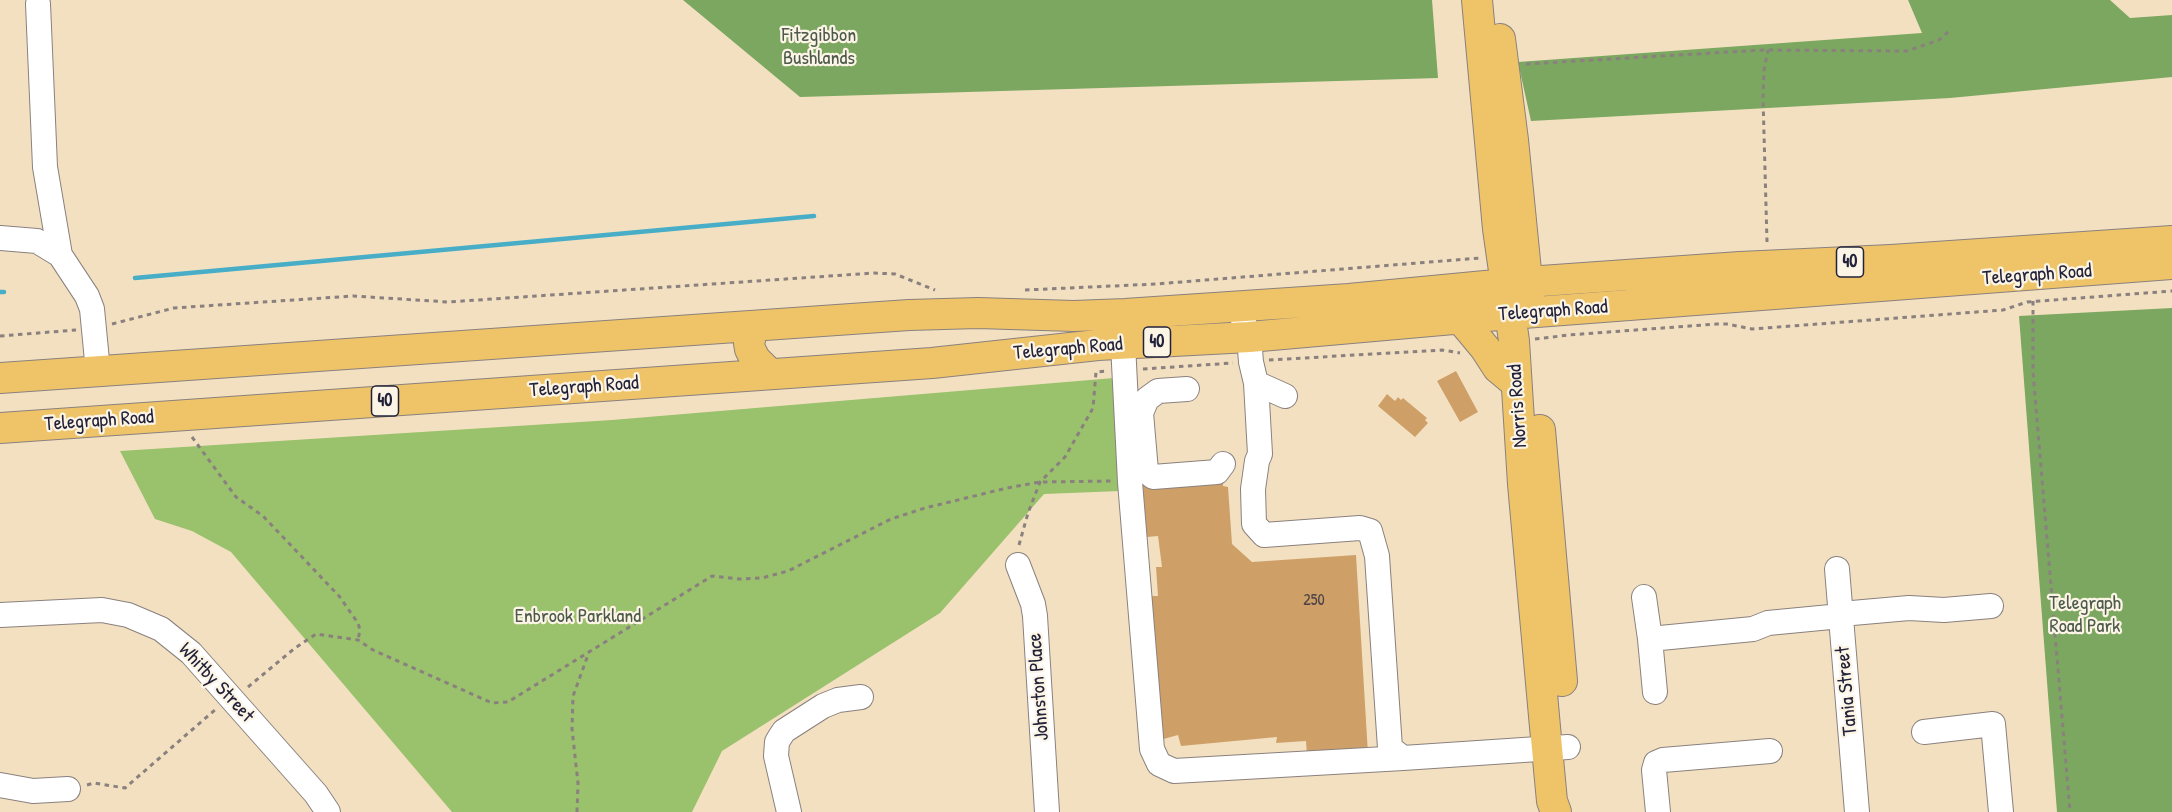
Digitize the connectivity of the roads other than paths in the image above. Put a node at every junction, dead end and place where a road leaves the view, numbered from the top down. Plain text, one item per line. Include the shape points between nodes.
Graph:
1 (1477, 0) edge
2 (1496, 0) edge
3 (38, 4) dead end
4 (0, 238) edge
5 (2172, 241) edge
6 (60, 255) junction
7 (2172, 264) edge
8 (1517, 284) junction
9 (1231, 307) junction
10 (1520, 314) junction
11 (1460, 318) junction
12 (754, 326) junction
13 (707, 330) junction
14 (1124, 357) junction
15 (1252, 360) junction
16 (98, 371) junction
17 (770, 374) junction
18 (0, 378) edge
19 (722, 378) junction
20 (1516, 383) junction
21 (1187, 389) dead end
22 (1285, 396) dead end
23 (0, 428) edge
24 (1223, 464) dead end
25 (1018, 565) road end
26 (1837, 569) dead end
27 (1644, 597) dead end
28 (1991, 606) dead end
29 (0, 615) edge
30 (1841, 615) junction
31 (1650, 639) junction
32 (1655, 692) dead end
33 (861, 697) dead end
34 (1924, 732) dead end
35 (1558, 748) junction
36 (1770, 751) dead end
37 (1403, 758) junction
38 (0, 785) edge
39 (68, 789) road end
40 (328, 812) edge
41 (789, 812) edge
42 (1047, 812) edge
43 (1556, 812) edge
44 (1570, 812) edge
45 (1658, 812) edge
46 (1857, 812) edge
47 (2001, 812) edge

1 - 8 main road, Norris Road via 1491,159
2 - 8 main road, Norris Road
3 - 6 street via 45,167
4 - 6 street via 37,241
5 - 8 main road, Telegraph Road / 40
6 - 16 street via 92,309
7 - 10 main road, Telegraph Road / 40 via 2031,289
8 - 9 main road, Telegraph Road / 40
8 - 10 main road, Norris Road
9 - 12 main road, Telegraph Road / 40 via 1074,316 945,313
9 - 15 street via 1245,322
10 - 11 main road, Telegraph Road / 40
10 - 20 main road, Norris Road
10 - 35 main road, Norris Road
11 - 15 main road, Telegraph Road / 40
11 - 20 main road via 1498,368
12 - 13 main road, Telegraph Road / 40
12 - 17 main road via 750,349
13 - 16 main road, Telegraph Road / 40
13 - 19 main road via 728,351 729,363
14 - 15 main road, Telegraph Road / 40
14 - 17 main road, Telegraph Road / 40 via 1048,349 932,363
14 - 37 street via 1152,749 1159,764 1174,771
15 - 22 street
15 - 37 street via 1260,454 1253,489 1254,524 1264,535 1360,528 1370,531 1377,556 1390,748
16 - 18 main road, Telegraph Road / 40
17 - 19 main road, Telegraph Road / 40
19 - 23 main road, Telegraph Road / 40
20 - 35 main road, Norris Road
21 - 24 street via 1158,391 1148,399 1141,413 1146,471 1153,477 1218,472
25 - 42 street, Johnston Place via 1035,616
26 - 30 street, Tania Street
27 - 31 street
28 - 30 street
29 - 40 street, Whitby Street via 102,610 161,629 191,652
30 - 31 street
30 - 46 street, Tania Street
31 - 32 street
33 - 41 street via 823,706 780,737 775,749
34 - 47 street via 1993,724
35 - 37 street
35 - 43 main road, Norris Road via 1552,801
35 - 44 main road, Norris Road via 1572,799
36 - 45 street via 1656,763
38 - 39 street via 33,791

